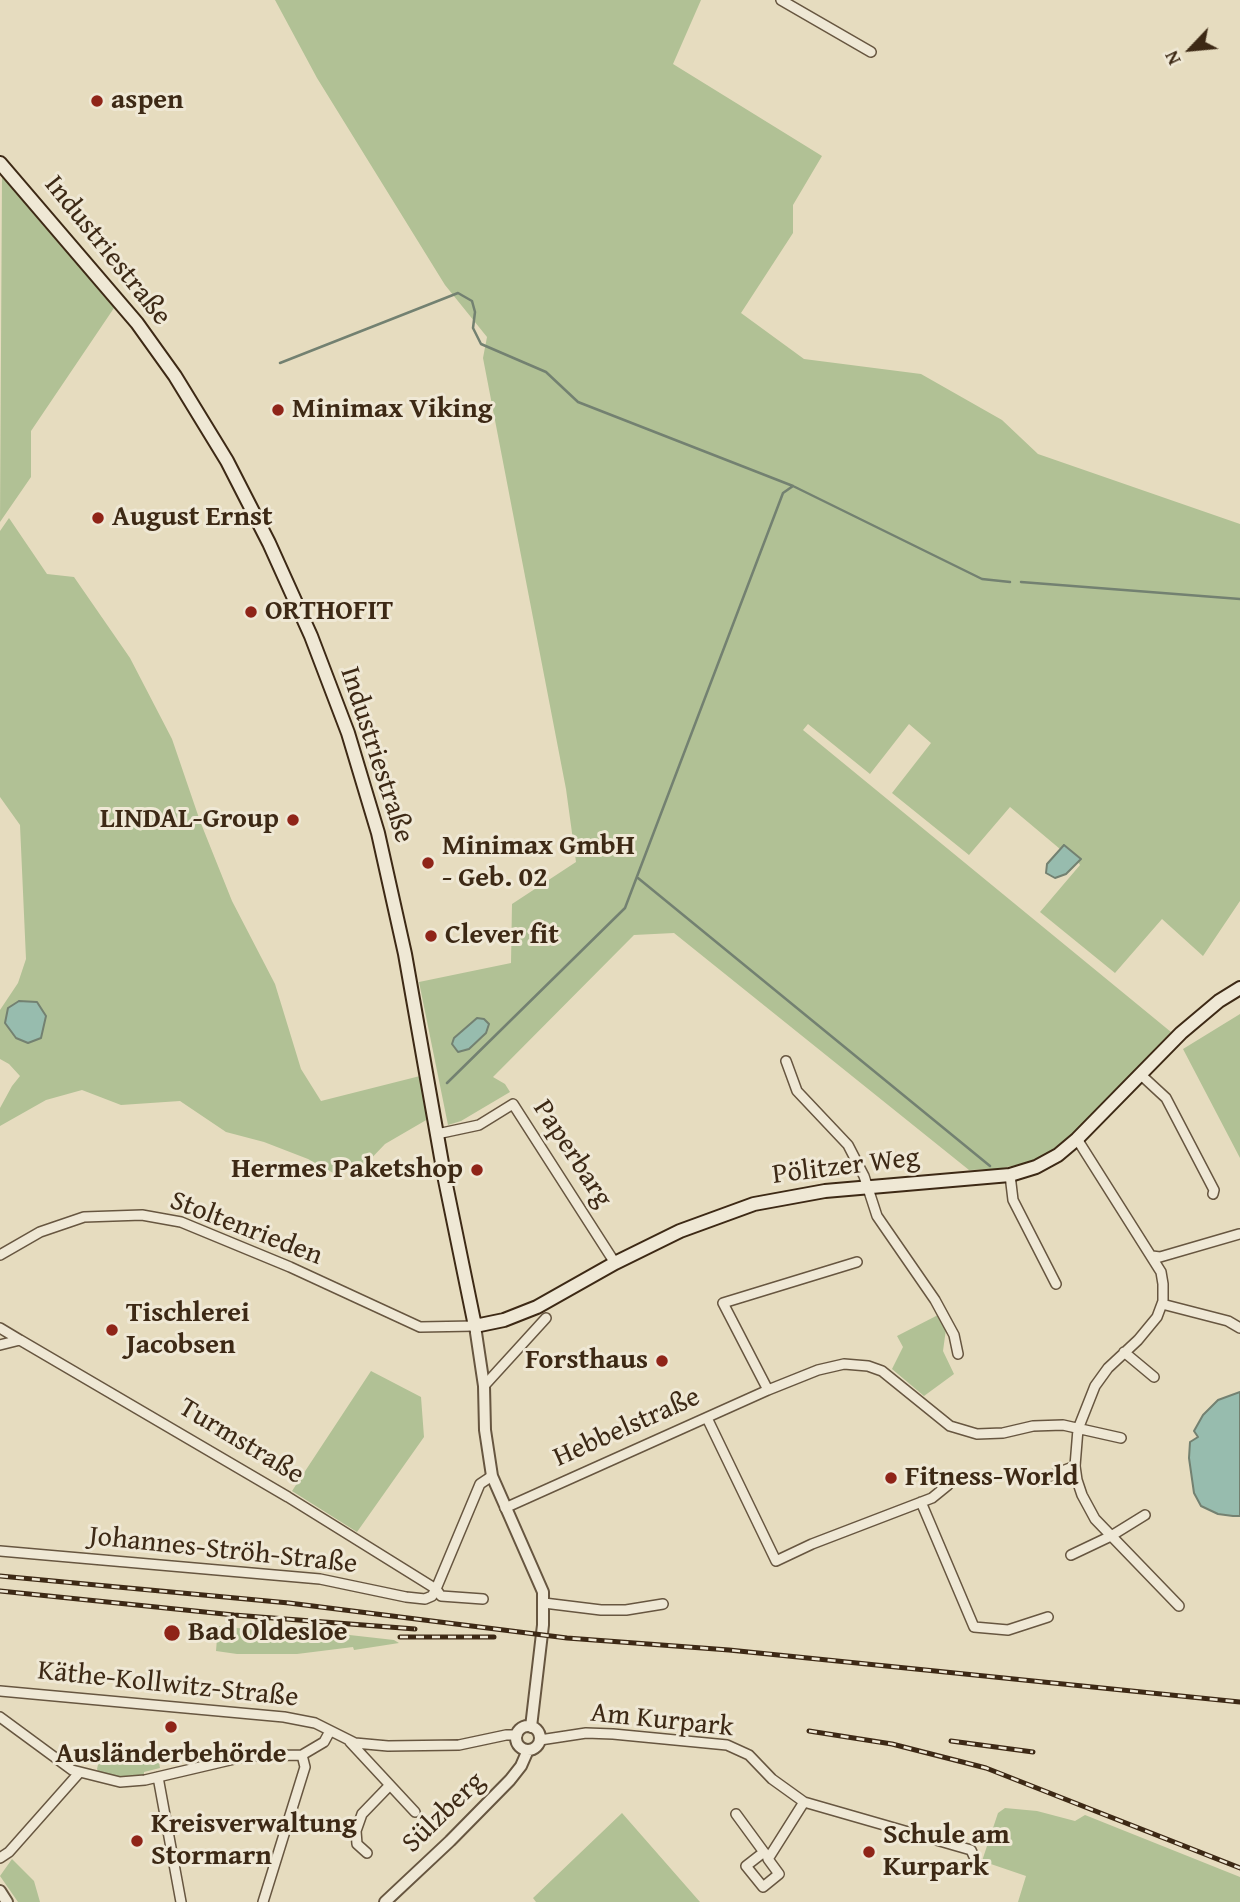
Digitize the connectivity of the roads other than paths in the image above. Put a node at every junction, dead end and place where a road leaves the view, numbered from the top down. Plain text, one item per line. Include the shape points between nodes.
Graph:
1 (781, 0) edge
2 (871, 52) dead end
3 (0, 163) edge
4 (1240, 988) edge
5 (786, 1061) dead end
6 (1140, 1074) junction
7 (437, 1134) junction
8 (1077, 1139) junction
9 (1010, 1175) junction
10 (867, 1188) junction
11 (1213, 1194) dead end
12 (1239, 1234) edge
13 (0, 1255) edge
14 (1152, 1256) junction
15 (857, 1262) dead end
16 (615, 1263) junction
17 (1056, 1284) dead end
18 (1161, 1304) junction
19 (546, 1318) dead end
20 (475, 1326) junction
21 (0, 1328) edge
22 (1240, 1328) edge
23 (20, 1340) junction
24 (0, 1345) edge
25 (1124, 1352) junction
26 (958, 1354) dead end
27 (1154, 1377) dead end
28 (484, 1386) junction
29 (768, 1390) junction
30 (707, 1418) junction
31 (1078, 1429) junction
32 (1121, 1438) dead end
33 (1076, 1466) junction
34 (492, 1476) junction
35 (1037, 1481) dead end
36 (948, 1485) dead end
37 (922, 1502) junction
38 (505, 1508) junction
39 (1145, 1515) dead end
40 (1111, 1536) junction
41 (0, 1551) edge
42 (1071, 1555) dead end
43 (436, 1589) junction
44 (483, 1599) dead end
45 (544, 1603) junction
46 (663, 1604) dead end
47 (1179, 1606) dead end
48 (1048, 1617) dead end
49 (0, 1691) edge
50 (0, 1717) edge
51 (531, 1727) junction
52 (330, 1731) junction
53 (517, 1735) junction
54 (540, 1740) junction
55 (349, 1741) junction
56 (528, 1749) junction
57 (302, 1755) junction
58 (79, 1773) junction
59 (158, 1777) junction
60 (390, 1785) junction
61 (804, 1802) junction
62 (415, 1812) dead end
63 (736, 1814) dead end
64 (367, 1853) dead end
65 (0, 1858) edge
66 (976, 1861) dead end
67 (0, 1891) edge
68 (7, 1902) edge
69 (181, 1902) edge
70 (263, 1902) edge
71 (385, 1902) edge

1 - 2 street
3 - 7 main road, Industriestraße via 137,323 175,376 227,461 283,573 348,733 379,833
4 - 6 main road, Pölitzer Weg via 1181,1033
5 - 10 street via 797,1091 848,1145
6 - 8 main road, Pölitzer Weg
6 - 11 street via 1166,1098
7 - 16 street, Paperbarg via 479,1125 513,1104
7 - 20 main road, Industriestraße
8 - 9 main road, Pölitzer Weg via 1036,1167
8 - 14 street
9 - 10 main road, Pölitzer Weg
9 - 17 street via 1013,1200
10 - 16 main road, Pölitzer Weg via 754,1204 680,1231
10 - 26 street via 877,1216 914,1266 954,1335
12 - 14 street
13 - 20 street, Stoltenrieden via 40,1232 84,1217 142,1215 181,1222 420,1326
14 - 18 street via 1161,1272
15 - 29 street via 723,1303
16 - 20 main road, Pölitzer Weg via 537,1307
18 - 22 street
18 - 25 street via 1157,1317
19 - 28 street
20 - 28 street
21 - 23 street, Turmstraße
23 - 24 street
23 - 43 street, Turmstraße via 288,1496
25 - 27 street
25 - 31 street via 1095,1386
28 - 34 street
29 - 30 street, Hebbelstraße
29 - 31 street, Hebbelstraße via 818,1370 858,1364 882,1371 950,1426 977,1434 1033,1426
30 - 37 street via 776,1561
30 - 38 street, Hebbelstraße
31 - 32 street, Hebbelstraße
31 - 33 street
33 - 35 street
33 - 40 street via 1082,1495 1095,1520
34 - 38 street
34 - 43 street via 480,1484
36 - 37 street
37 - 48 street via 974,1627 1008,1630
38 - 45 street via 528,1554
39 - 40 street
40 - 42 street
40 - 47 street
41 - 43 street, Johannes-Ströh-Straße via 320,1579 425,1599
43 - 44 street, Turmstraße via 441,1596
45 - 46 street via 601,1610
45 - 51 street
49 - 52 street, Käthe-Kollwitz-Straße via 284,1717
50 - 58 street
51 - 53 street via 520,1729
51 - 54 street
52 - 55 street, Käthe-Kollwitz-Straße
52 - 57 street via 324,1742
53 - 55 street via 418,1747
53 - 56 street via 519,1745
54 - 56 street, Sülzberg
54 - 61 street, Am Kurpark via 586,1733 727,1745 749,1755
55 - 60 street
56 - 71 street, Sülzberg via 510,1780
57 - 59 street via 247,1756
57 - 70 street via 305,1767
58 - 59 street via 120,1782
58 - 65 street
59 - 69 street
60 - 62 street
60 - 64 street via 362,1814 356,1831 357,1844
61 - 63 street via 766,1855
61 - 66 street, Am Kurpark via 971,1850
67 - 68 street

